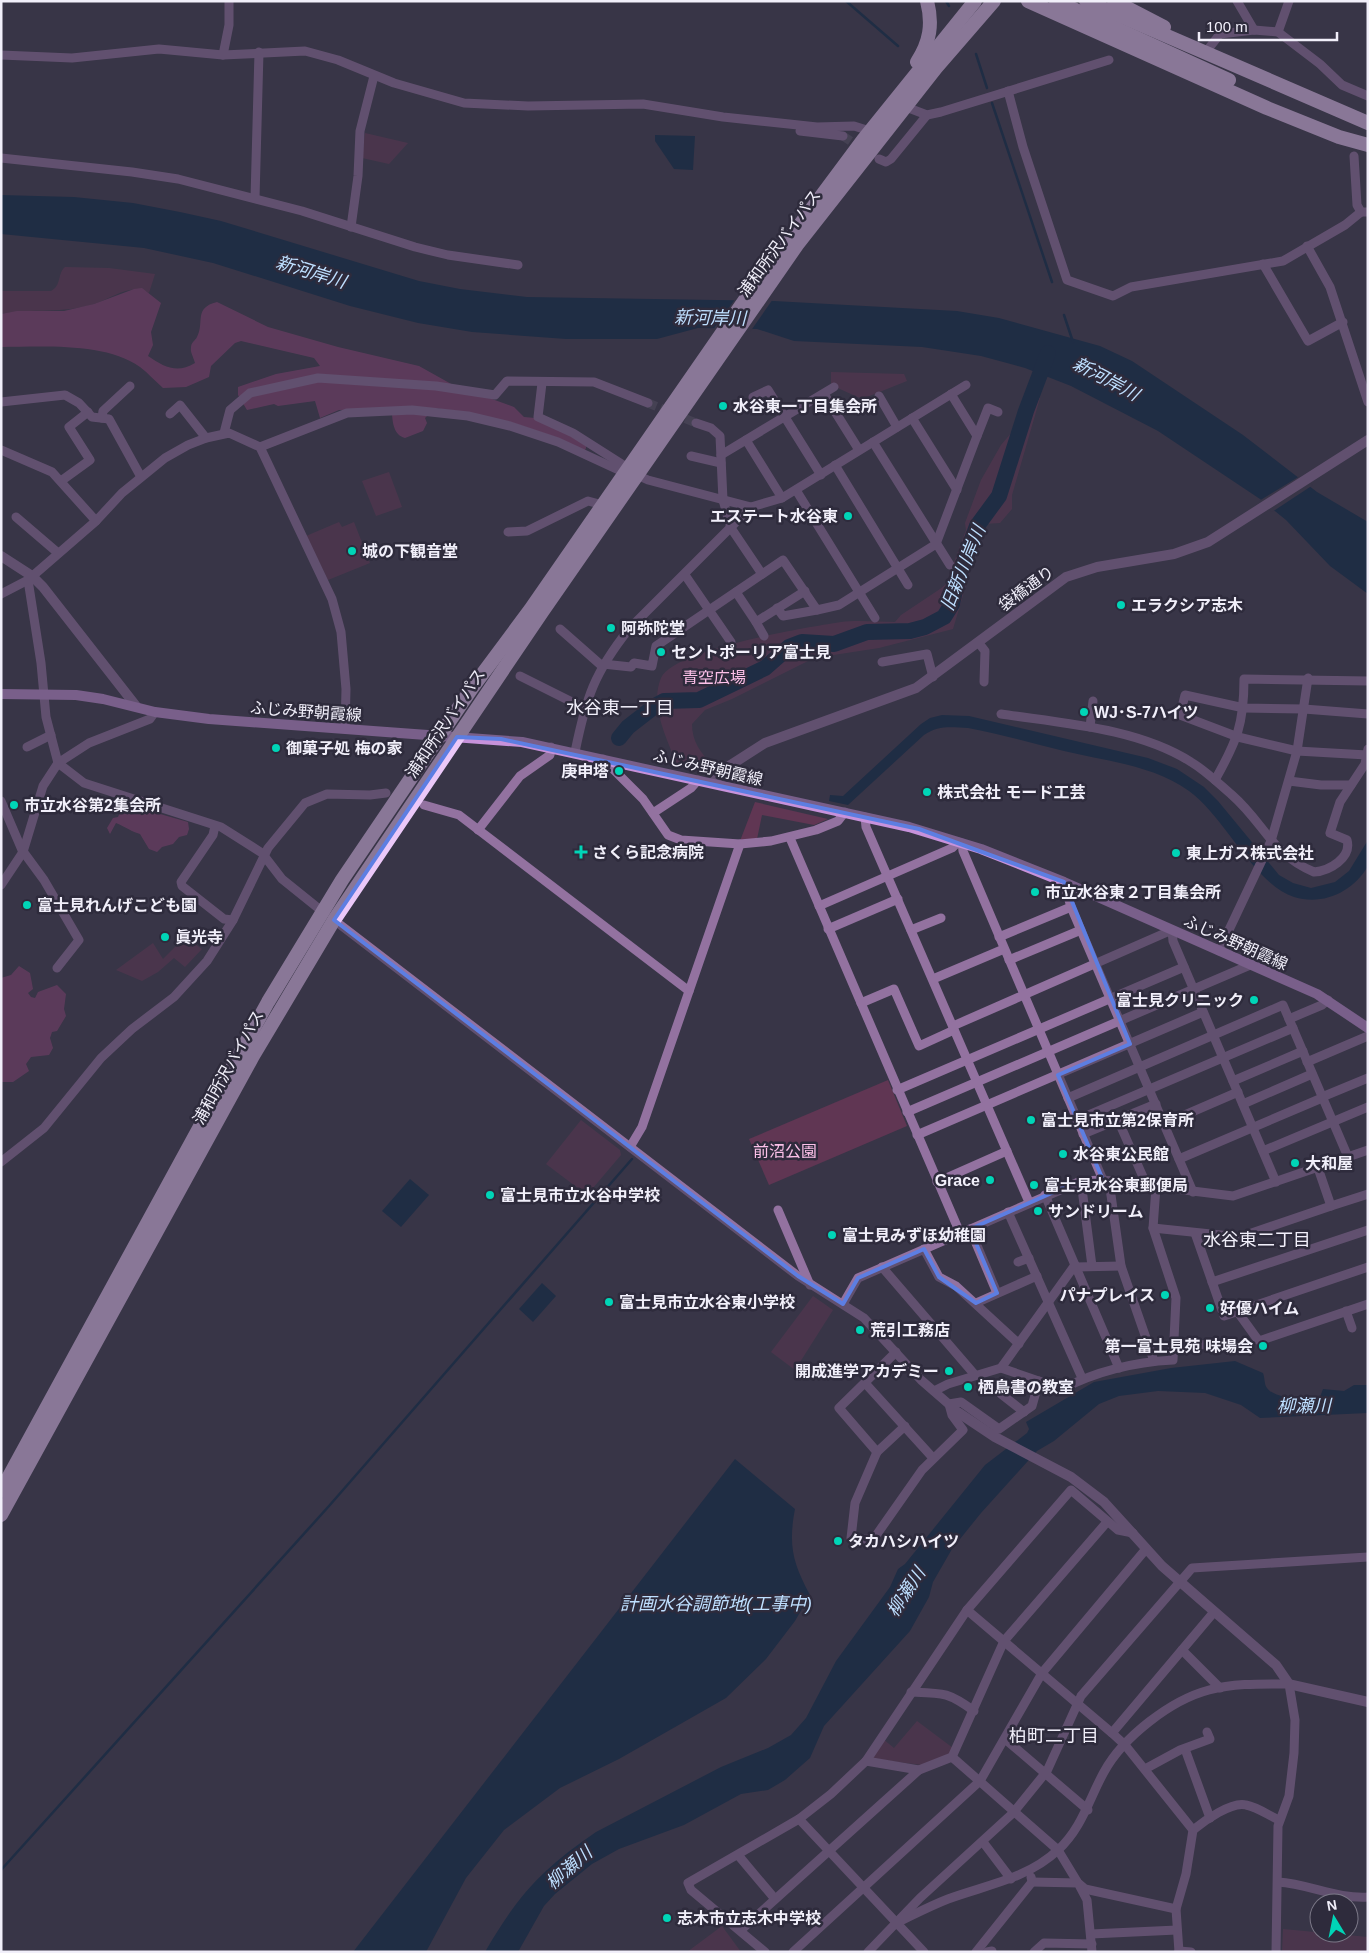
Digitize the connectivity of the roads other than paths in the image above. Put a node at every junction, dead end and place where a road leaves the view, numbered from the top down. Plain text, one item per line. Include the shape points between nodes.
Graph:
1 (229, 1) edge
2 (927, 1) edge
3 (994, 1) edge
4 (1028, 1) edge
5 (1056, 1) edge
6 (1086, 1) edge
7 (1114, 1) edge
8 (1237, 1) edge
9 (1289, 1) edge
10 (976, 8) edge
11 (1254, 30) junction
12 (1278, 32) junction
13 (1209, 48) junction
14 (259, 52) junction
15 (1, 54) edge
16 (223, 55) junction
17 (1109, 60) dead end
18 (374, 76) junction
19 (1008, 91) junction
20 (1368, 96) edge
21 (902, 101) junction
22 (927, 115) junction
23 (764, 122) junction
24 (1368, 122) edge
25 (870, 131) junction
26 (842, 136) tunnel mouth
27 (1368, 139) edge
28 (1368, 145) edge
29 (1354, 156) dead end
30 (1, 158) edge
31 (880, 159) dead end
32 (254, 198) junction
33 (1365, 212) edge
34 (351, 227) junction
35 (1308, 246) junction
36 (1263, 264) junction
37 (518, 265) dead end
38 (1343, 322) junction
39 (542, 383) junction
40 (966, 385) dead end
41 (130, 386) dead end
42 (834, 387) dead end
43 (824, 394) junction
44 (951, 394) junction
45 (878, 396) dead end
46 (754, 397) dead end
47 (1, 402) edge
48 (1368, 402) edge
49 (648, 403) tunnel mouth
50 (88, 412) junction
51 (998, 412) dead end
52 (170, 414) dead end
53 (785, 417) junction
54 (102, 418) junction
55 (912, 418) junction
56 (696, 423) tunnel mouth
57 (897, 427) junction
58 (224, 433) junction
59 (977, 436) junction
60 (206, 438) junction
61 (746, 440) junction
62 (1368, 440) edge
63 (873, 442) junction
64 (260, 448) junction
65 (1, 450) edge
66 (859, 450) junction
67 (691, 456) dead end
68 (721, 459) junction
69 (835, 466) junction
70 (630, 472) junction
71 (820, 474) junction
72 (141, 477) junction
73 (61, 481) junction
74 (796, 490) junction
75 (957, 490) junction
76 (782, 498) junction
77 (723, 500) junction
78 (603, 505) junction
79 (752, 507) junction
80 (16, 516) dead end
81 (96, 521) junction
82 (731, 528) junction
83 (508, 532) dead end
84 (936, 544) junction
85 (58, 553) junction
86 (1, 556) edge
87 (950, 565) dead end
88 (898, 568) junction
89 (762, 574) junction
90 (685, 575) junction
91 (30, 578) junction
92 (908, 585) dead end
93 (804, 591) junction
94 (736, 592) junction
95 (859, 592) junction
96 (1, 594) edge
97 (778, 608) junction
98 (709, 610) junction
99 (817, 610) junction
100 (875, 618) dead end
101 (756, 622) junction
102 (560, 629) dead end
103 (764, 636) dead end
104 (731, 642) dead end
105 (978, 642) junction
106 (882, 662) dead end
107 (602, 665) junction
108 (520, 676) dead end
109 (933, 678) junction
110 (1308, 678) junction
111 (1368, 680) edge
112 (984, 682) dead end
113 (1, 694) edge
114 (43, 696) junction
115 (1093, 701) dead end
116 (136, 706) junction
117 (584, 708) junction
118 (1244, 708) junction
119 (1304, 709) junction
120 (154, 712) junction
121 (1001, 714) dead end
122 (1368, 714) edge
123 (1090, 728) junction
124 (345, 729) junction
125 (51, 735) junction
126 (439, 736) junction
127 (457, 737) junction
128 (1238, 737) junction
129 (28, 747) dead end
130 (551, 747) junction
131 (1296, 751) junction
132 (575, 752) junction
133 (1367, 752) edge
134 (603, 758) junction
135 (58, 763) junction
136 (698, 780) junction
137 (1215, 780) junction
138 (1289, 781) junction
139 (713, 783) junction
140 (1351, 785) junction
141 (386, 793) dead end
142 (1, 801) edge
143 (424, 805) dead end
144 (653, 812) junction
145 (845, 812) junction
146 (865, 817) junction
147 (215, 826) junction
148 (478, 830) junction
149 (790, 838) junction
150 (1272, 841) junction
151 (960, 842) junction
152 (740, 844) junction
153 (23, 852) junction
154 (264, 856) junction
155 (888, 876) junction
156 (1064, 882) junction
157 (1, 885) edge
158 (898, 899) junction
159 (819, 906) junction
160 (1071, 907) junction
161 (328, 916) junction
162 (941, 918) dead end
163 (233, 920) junction
164 (828, 929) junction
165 (911, 930) junction
166 (1081, 930) junction
167 (1172, 930) junction
168 (999, 937) junction
169 (1004, 949) junction
170 (1219, 951) junction
171 (1009, 960) junction
172 (1096, 964) junction
173 (1250, 965) junction
174 (1184, 967) junction
175 (57, 968) dead end
176 (932, 980) junction
177 (1194, 989) junction
178 (689, 991) junction
179 (1024, 996) junction
180 (1111, 998) junction
181 (1328, 1000) junction
182 (861, 1003) junction
183 (1204, 1012) junction
184 (1289, 1019) junction
185 (1120, 1020) junction
186 (954, 1028) junction
187 (1293, 1028) junction
188 (1368, 1028) edge
189 (1038, 1029) junction
190 (1213, 1035) junction
191 (1368, 1036) edge
192 (1130, 1044) junction
193 (1303, 1051) junction
194 (1048, 1052) junction
195 (1223, 1058) junction
196 (967, 1060) junction
197 (1307, 1062) junction
198 (1140, 1067) junction
199 (1312, 1074) junction
200 (1058, 1075) junction
201 (1368, 1078) edge
202 (1233, 1081) junction
203 (977, 1082) junction
204 (897, 1090) junction
205 (1150, 1090) junction
206 (1238, 1092) junction
207 (1322, 1097) junction
208 (1068, 1098) junction
209 (1156, 1104) junction
210 (1243, 1104) junction
211 (987, 1105) junction
212 (1368, 1107) edge
213 (907, 1112) junction
214 (1077, 1120) junction
215 (1118, 1120) junction
216 (1332, 1122) junction
217 (1164, 1124) junction
218 (1253, 1127) junction
219 (1083, 1134) junction
220 (917, 1135) junction
221 (635, 1150) junction
222 (1368, 1150) edge
223 (1007, 1151) junction
224 (1263, 1151) junction
225 (1348, 1158) junction
226 (1179, 1159) junction
227 (1, 1162) edge
228 (1318, 1168) junction
229 (1106, 1180) junction
230 (1080, 1181) junction
231 (937, 1182) junction
232 (1276, 1182) junction
233 (1152, 1186) junction
234 (1193, 1192) junction
235 (1368, 1194) edge
236 (1045, 1195) junction
237 (1029, 1202) junction
238 (1331, 1206) junction
239 (778, 1210) dead end
240 (1008, 1212) junction
241 (1153, 1228) junction
242 (970, 1229) junction
243 (1368, 1230) edge
244 (960, 1233) junction
245 (1195, 1233) junction
246 (924, 1249) junction
247 (1029, 1258) junction
248 (1018, 1262) dead end
249 (1076, 1266) junction
250 (1092, 1266) junction
251 (1121, 1266) junction
252 (882, 1267) junction
253 (1368, 1267) edge
254 (1037, 1276) junction
255 (1212, 1282) junction
256 (810, 1285) junction
257 (997, 1293) junction
258 (1048, 1302) junction
259 (976, 1303) junction
260 (843, 1304) junction
261 (1368, 1304) edge
262 (1346, 1311) junction
263 (1238, 1312) junction
264 (1352, 1328) dead end
265 (1019, 1344) junction
266 (1210, 1344) dead end
267 (1174, 1348) junction
268 (896, 1352) junction
269 (1154, 1361) junction
270 (1001, 1368) junction
271 (1119, 1368) junction
272 (975, 1375) junction
273 (1082, 1378) junction
274 (1040, 1381) junction
275 (865, 1382) junction
276 (934, 1391) junction
277 (1001, 1394) dead end
278 (949, 1404) junction
279 (1024, 1412) junction
280 (959, 1413) joint
281 (904, 1426) junction
282 (877, 1452) junction
283 (933, 1458) junction
284 (1, 1491) edge
285 (1, 1515) edge
286 (1107, 1522) junction
287 (1133, 1533) junction
288 (1146, 1549) junction
289 (1368, 1557) edge
290 (1179, 1581) junction
291 (967, 1610) junction
292 (1214, 1612) junction
293 (1004, 1641) junction
294 (1182, 1650) junction
295 (1042, 1673) junction
296 (1289, 1684) junction
297 (1220, 1688) junction
298 (911, 1692) junction
299 (1368, 1702) edge
300 (1078, 1704) junction
301 (974, 1711) junction
302 (1207, 1732) dead end
303 (1112, 1733) junction
304 (1005, 1739) junction
305 (1125, 1745) junction
306 (1184, 1749) junction
307 (952, 1757) junction
308 (866, 1761) junction
309 (1145, 1769) junction
310 (919, 1770) junction
311 (1044, 1773) junction
312 (980, 1781) junction
313 (1088, 1810) junction
314 (1013, 1813) junction
315 (1210, 1818) junction
316 (799, 1820) junction
317 (1279, 1820) junction
318 (1193, 1830) junction
319 (983, 1842) junction
320 (1058, 1850) junction
321 (830, 1852) junction
322 (738, 1855) junction
323 (1029, 1870) junction
324 (1011, 1880) junction
325 (1032, 1882) junction
326 (1278, 1882) junction
327 (1078, 1883) junction
328 (862, 1887) junction
329 (1368, 1897) edge
330 (920, 1898) junction
331 (775, 1899) junction
332 (927, 1908) junction
333 (1176, 1909) junction
334 (896, 1923) junction
335 (741, 1930) junction
336 (1177, 1930) junction
337 (1091, 1943) edge
338 (765, 1952) edge
339 (793, 1952) edge
340 (868, 1952) edge
341 (924, 1952) edge
342 (976, 1952) edge
343 (1034, 1952) edge
344 (1179, 1952) edge
345 (1191, 1952) edge
346 (1276, 1952) edge

1 - 16 street via 229,25
2 - 21 highway via 931,22 926,47 906,78
3 - 10 highway, 浦和所沢バイパス
4 - 28 highway via 1267,108
5 - 27 highway via 1269,99
6 - 24 highway
7 - 13 highway
8 - 11 street
9 - 12 street
10 - 21 highway, 浦和所沢バイパス
11 - 12 street
11 - 13 street via 1220,34
12 - 20 street via 1342,85
13 - 24 highway via 1354,111
14 - 16 street
14 - 18 street via 305,51 338,60
14 - 32 street
15 - 16 street via 72,58 159,49
17 - 19 street
18 - 23 street via 436,96 478,105 643,104
18 - 34 street via 360,131
19 - 22 street
19 - 36 street via 1067,280 1113,296 1140,285
21 - 22 street
21 - 25 highway, 浦和所沢バイパス
21 - 70 highway, 浦和所沢バイパス via 712,370
22 - 31 street via 891,159 886,162
23 - 25 street via 817,127 854,126
23 - 26 street via 777,129
25 - 70 highway, 浦和所沢バイパス via 758,281
29 - 33 street via 1357,205
30 - 32 street via 155,175
32 - 34 street
33 - 35 street
34 - 37 street via 440,253
35 - 36 street via 1283,261
35 - 38 street via 1330,287
36 - 38 street via 1308,341
38 - 48 street
39 - 49 street via 594,382
39 - 58 street via 507,381 495,395 436,386 318,378 250,392 230,410
39 - 70 street via 538,416 573,433
40 - 44 street
41 - 54 street via 103,411
42 - 43 street
43 - 53 street
43 - 66 street
44 - 55 street
44 - 59 street
45 - 57 street
46 - 53 street via 768,390
47 - 50 street via 65,395 79,402
50 - 54 street via 92,417
50 - 73 street via 69,427 90,460
51 - 59 street via 988,408
52 - 60 street via 180,405
53 - 61 street
53 - 71 street
54 - 72 street via 109,419
55 - 57 street
55 - 75 street
56 - 68 street via 717,431
57 - 63 street
58 - 60 street
58 - 64 street
59 - 75 street
60 - 72 street via 178,450
61 - 68 street
61 - 76 street
62 - 105 street, 袋橋通り via 1192,549 1098,567 1066,577
63 - 66 street
63 - 84 street
64 - 70 street via 347,413 419,411 468,416 536,434
64 - 124 street via 332,599 341,632 346,689
65 - 73 street via 52,472
66 - 69 street
67 - 68 street
68 - 77 street
69 - 71 street
69 - 88 street
70 - 77 street
70 - 78 highway, 浦和所沢バイパス
70 - 127 highway, 浦和所沢バイパス
71 - 74 street
72 - 81 street
73 - 81 street
74 - 76 street
74 - 95 street
75 - 84 street
76 - 79 street
77 - 79 street
77 - 82 street
78 - 83 street via 588,502 526,531
78 - 126 highway, 浦和所沢バイパス
79 - 82 street
80 - 85 street
81 - 85 street
82 - 89 street
82 - 90 street
84 - 87 street
84 - 88 street
85 - 91 street
86 - 91 street
88 - 92 street
88 - 95 street
89 - 93 street via 783,560
89 - 94 street
90 - 98 street
90 - 107 street via 628,628
91 - 96 street
91 - 114 street
91 - 116 street
93 - 97 street
93 - 99 street
94 - 98 street
94 - 101 street
95 - 99 street via 839,606
95 - 100 street
97 - 99 street via 783,616
97 - 101 street
98 - 104 street
98 - 107 street via 656,646 652,666 634,663 631,668
101 - 103 street
102 - 107 street
105 - 109 street, 袋橋通り
105 - 112 street via 985,651
106 - 109 street via 927,654
107 - 117 street
108 - 117 street
109 - 139 street, 袋橋通り via 902,694 765,743 726,768
110 - 111 street
110 - 118 street via 1244,679
110 - 119 street
113 - 114 main road, ふじみ野朝霞線
114 - 116 main road, ふじみ野朝霞線 via 76,695
114 - 125 street
115 - 123 street
116 - 120 main road, ふじみ野朝霞線
117 - 132 street
118 - 119 street
118 - 128 street
118 - 128 street via 1185,695 1180,715
119 - 122 street
119 - 131 street
120 - 124 main road, ふじみ野朝霞線
120 - 135 street via 150,719 89,743
121 - 123 street
123 - 137 street via 1162,748 1191,761
124 - 126 main road, ふじみ野朝霞線
125 - 129 street
125 - 135 street
126 - 127 main road, ふじみ野朝霞線
126 - 161 highway, 浦和所沢バイパス
127 - 130 main road, ふじみ野朝霞線 via 501,739
127 - 161 highway, 浦和所沢バイパス
128 - 131 street
128 - 137 street
130 - 132 main road, ふじみ野朝霞線
130 - 148 street via 550,755 520,776
131 - 133 street
131 - 138 street
132 - 134 main road, ふじみ野朝霞線
133 - 140 street via 1365,764
134 - 136 main road, ふじみ野朝霞線
134 - 144 street
135 - 147 street via 84,784
135 - 153 street via 43,786
136 - 139 main road, ふじみ野朝霞線
136 - 144 street
137 - 150 street
138 - 140 street
138 - 150 street
139 - 145 main road, ふじみ野朝霞線
140 - 150 street via 1340,802 1330,833 1351,843 1340,861 1314,872 1289,860
141 - 154 street via 326,794 305,803
142 - 153 street
143 - 148 street via 459,815
144 - 152 street via 673,838
145 - 146 main road, ふじみ野朝霞線
145 - 149 street via 838,821
146 - 151 main road, ふじみ野朝霞線
146 - 155 street via 866,827
147 - 154 street via 240,838
147 - 163 street via 204,850 181,882 224,919
148 - 178 street
149 - 152 street
149 - 159 street
150 - 170 street
151 - 155 street
151 - 156 main road, ふじみ野朝霞線
151 - 168 street
152 - 178 street
153 - 157 street
153 - 175 street via 44,880 79,940
154 - 161 street via 282,879
154 - 163 street
155 - 158 street
155 - 159 street
156 - 160 street
156 - 167 main road, ふじみ野朝霞線
158 - 164 street
158 - 165 street
159 - 164 street
160 - 166 street
160 - 168 street
161 - 221 street
161 - 284 highway, 浦和所沢バイパス via 255,1026
161 - 285 highway, 浦和所沢バイパス
162 - 165 street
163 - 227 street via 206,960 174,997 101,1058 44,1128
164 - 182 street
165 - 176 street
166 - 171 street
166 - 172 street
167 - 170 main road, ふじみ野朝霞線
167 - 172 street
167 - 174 street
168 - 169 street
169 - 171 street
169 - 176 street
170 - 173 main road, ふじみ野朝霞線
171 - 179 street
172 - 179 street
172 - 180 street
173 - 177 street
173 - 181 main road, ふじみ野朝霞線
174 - 177 street
174 - 180 street
176 - 186 street
177 - 183 street
177 - 185 street
178 - 221 street
179 - 186 street
179 - 189 street
180 - 185 street
180 - 189 street
181 - 184 street
181 - 188 main road, ふじみ野朝霞線
182 - 186 street via 894,988 920,1046
182 - 204 street
183 - 190 street
183 - 192 street
184 - 187 street
184 - 190 street via 1283,1005
185 - 192 street
185 - 194 street
186 - 196 street
187 - 193 street
187 - 195 street
189 - 194 street
189 - 196 street
190 - 195 street
190 - 198 street
191 - 197 street
192 - 198 street
192 - 200 street
193 - 197 street
193 - 202 street
194 - 200 street
194 - 203 street
195 - 202 street
195 - 205 street
196 - 203 street
196 - 204 street
197 - 199 street
198 - 205 street
198 - 208 street
199 - 207 street
199 - 210 street
200 - 208 street
200 - 211 street
201 - 207 street
202 - 206 street
203 - 211 street
203 - 213 street
204 - 213 street
205 - 209 street
205 - 214 street
206 - 210 street
206 - 217 street
207 - 216 street
207 - 218 street
208 - 214 street
209 - 215 street
209 - 217 street
210 - 218 street
211 - 220 street
211 - 223 street
212 - 216 street
213 - 220 street
214 - 219 street
215 - 219 street
215 - 233 street
216 - 224 street
216 - 225 street
217 - 226 street
218 - 224 street
218 - 226 street
219 - 229 street
220 - 231 street
221 - 256 street
222 - 225 street
223 - 231 street
223 - 237 street
224 - 232 street
225 - 228 street
226 - 234 street
228 - 232 street
228 - 238 street
229 - 230 street
229 - 233 street
229 - 251 street
230 - 236 street
230 - 250 street
231 - 244 street
232 - 234 street via 1232,1196
233 - 234 street
233 - 241 street
235 - 238 street
236 - 237 street
236 - 249 street
237 - 240 street
238 - 245 street via 1240,1237
239 - 256 street
240 - 242 street
240 - 247 street
241 - 245 street
241 - 267 street via 1176,1298
242 - 244 street
242 - 257 street
243 - 255 street
244 - 246 street
245 - 255 street
246 - 252 street
246 - 259 street via 939,1277
247 - 248 street
247 - 254 street
249 - 250 street
249 - 258 street
249 - 271 street
250 - 251 street
251 - 269 street
252 - 260 street via 858,1278
252 - 272 street
253 - 263 street
254 - 257 street
254 - 258 street
255 - 263 street via 1224,1316
256 - 260 street
257 - 259 street
258 - 265 street
258 - 273 street
259 - 265 street
260 - 268 street via 864,1318
261 - 262 street
262 - 263 street via 1262,1340 1258,1340
262 - 264 street
265 - 270 street
266 - 267 street
267 - 269 street via 1173,1360
268 - 275 street
268 - 276 street
269 - 271 street
270 - 272 street
270 - 274 street
271 - 273 street
272 - 276 street
273 - 274 street via 1062,1388
274 - 279 street via 1032,1406
275 - 281 street
275 - 282 street via 839,1408
276 - 278 street
277 - 279 street
278 - 279 street via 961,1402 999,1429
278 - 280 street
278 - 283 street via 952,1415 963,1430
280 - 287 street via 1078,1482 1104,1502
281 - 282 street
281 - 283 street
282 - 283 street via 855,1503 851,1538 854,1542 875,1537
286 - 287 street via 1124,1533
286 - 291 street via 1071,1490
286 - 293 street
287 - 288 street
288 - 290 street
288 - 295 street
289 - 290 street via 1197,1567
290 - 292 street
290 - 300 street via 1081,1696
291 - 293 street
291 - 298 street
292 - 294 street
292 - 296 street via 1276,1665
293 - 295 street
293 - 301 street
294 - 297 street
294 - 303 street
295 - 300 street
295 - 304 street
296 - 297 street
296 - 299 street
296 - 317 street via 1295,1720 1293,1770 1289,1796
297 - 305 street via 1199,1693 1171,1707
298 - 301 street via 946,1693
298 - 308 street
300 - 303 street
300 - 311 street
301 - 307 street
302 - 306 street via 1210,1740
303 - 305 street
304 - 311 street
304 - 312 street
305 - 309 street
305 - 313 street via 1103,1773
306 - 309 street
306 - 315 street
307 - 310 street
307 - 312 street
308 - 310 street
308 - 316 street
309 - 318 street
310 - 321 street
311 - 313 street
311 - 314 street
312 - 314 street
312 - 328 street
313 - 320 street
314 - 319 street
314 - 320 street
315 - 317 street via 1240,1804
315 - 318 street
316 - 321 street
316 - 322 street
317 - 326 street
318 - 333 street
319 - 324 street
319 - 330 street
320 - 323 street
320 - 327 street
321 - 328 street
321 - 331 street
322 - 331 street
322 - 335 street via 688,1883 691,1890
323 - 324 street
323 - 325 street
324 - 332 street
325 - 327 street
325 - 342 street
326 - 329 street via 1350,1898
326 - 346 street
327 - 333 street via 1085,1889
327 - 337 street via 1087,1900
328 - 334 street
328 - 339 street
330 - 332 street
330 - 334 street
331 - 335 street
332 - 334 street
333 - 336 street
334 - 340 street
334 - 341 street
335 - 338 street
336 - 337 street
336 - 344 street
337 - 343 street via 1044,1943
344 - 345 street

